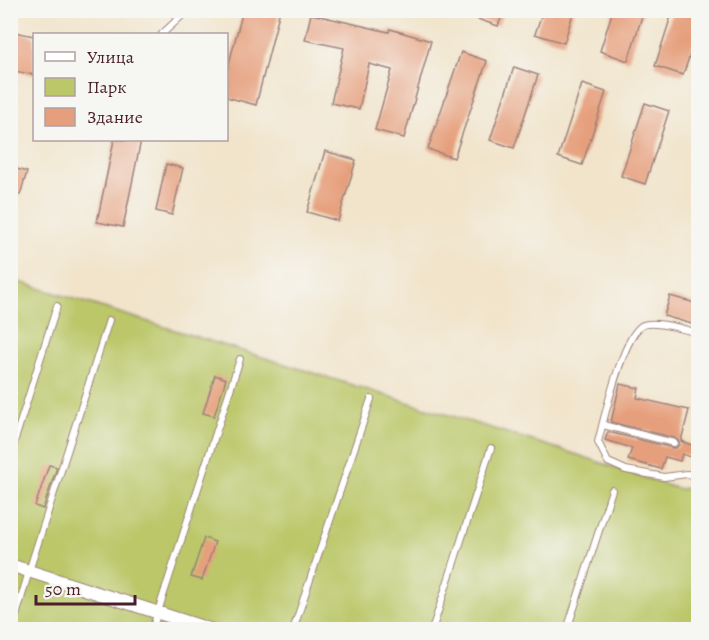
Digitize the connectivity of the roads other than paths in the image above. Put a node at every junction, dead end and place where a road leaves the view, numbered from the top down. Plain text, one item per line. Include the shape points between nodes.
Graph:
1 (188, 10) edge
2 (163, 33) edge
3 (57, 306) dead end
4 (109, 320) dead end
5 (699, 333) edge
6 (240, 359) dead end
7 (371, 399) dead end
8 (603, 425) junction
9 (674, 443) dead end
10 (491, 448) dead end
11 (10, 455) edge
12 (699, 476) edge
13 (612, 490) dead end
14 (10, 565) edge
15 (29, 571) junction
16 (158, 612) junction
17 (12, 630) edge
18 (152, 630) edge
19 (212, 630) edge
20 (293, 630) edge
21 (432, 630) edge
22 (567, 630) edge

1 - 2 lane
3 - 11 lane
4 - 15 lane
5 - 8 lane via 661,324 644,324 633,333 614,380
6 - 16 lane
7 - 20 lane
8 - 9 lane
8 - 12 lane via 598,442 608,462 626,470 664,477
10 - 21 lane
13 - 22 lane
14 - 15 street
15 - 16 street
15 - 17 lane
16 - 18 lane
16 - 19 street

